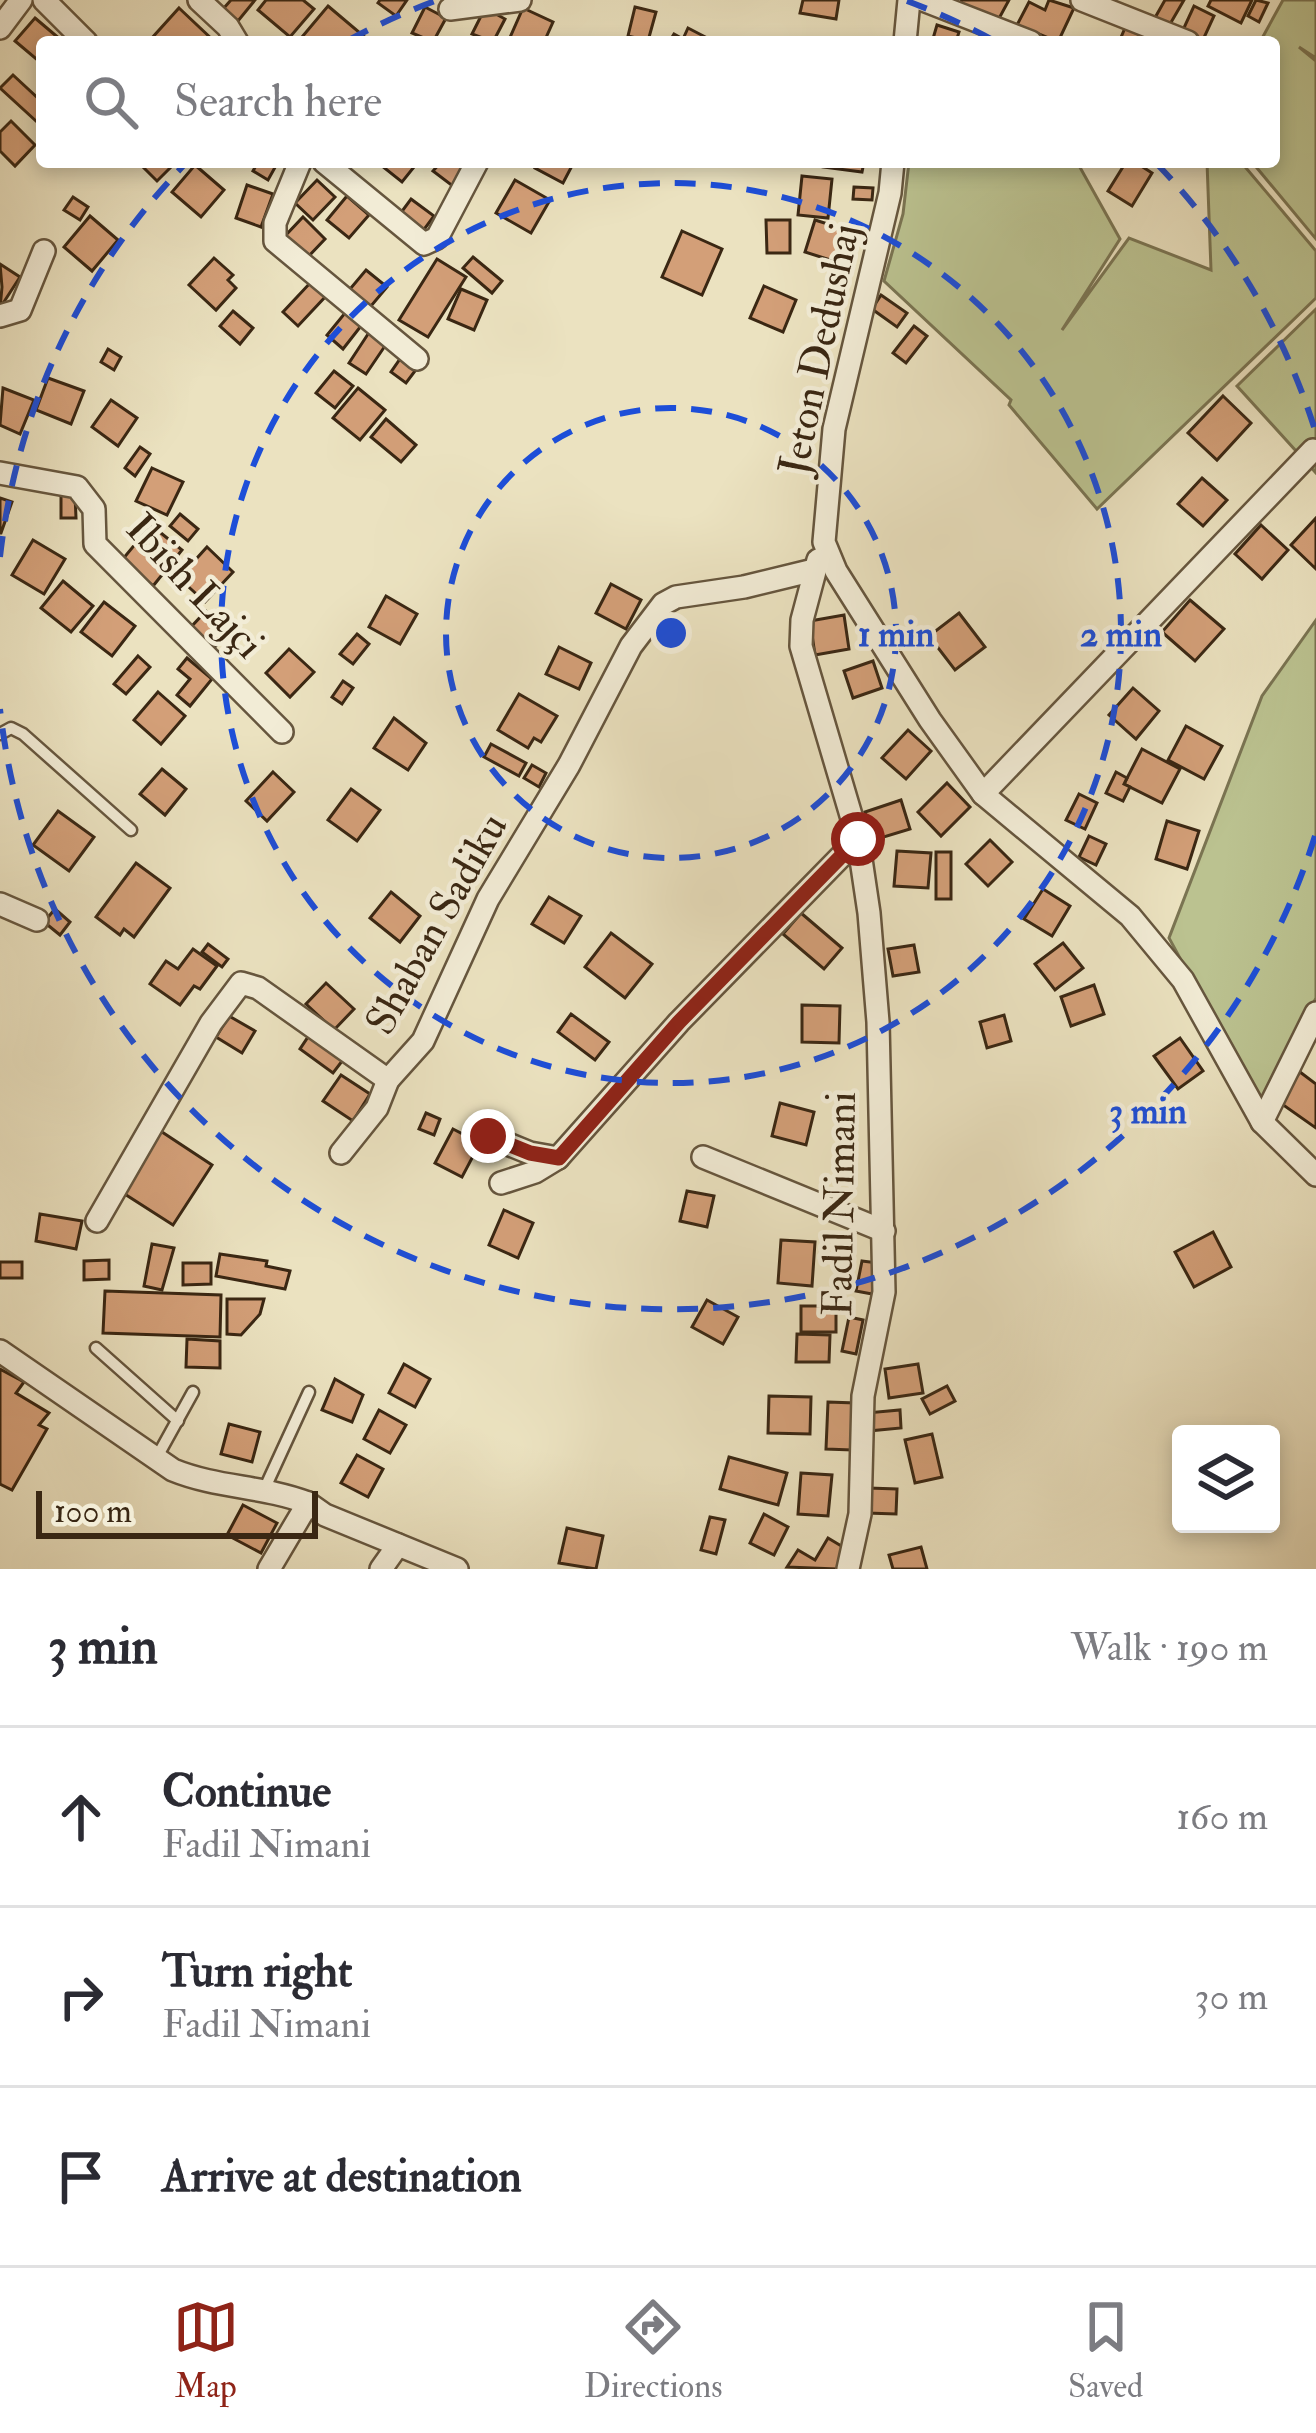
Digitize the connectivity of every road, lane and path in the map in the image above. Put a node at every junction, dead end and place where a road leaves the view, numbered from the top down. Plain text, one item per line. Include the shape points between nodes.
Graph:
1 (21, 0) edge
2 (44, 0) edge
3 (199, 0) edge
4 (520, 0) edge
5 (909, 0) edge
6 (922, 0) edge
7 (1082, 0) edge
8 (450, 8) dead end
9 (0, 28) edge
10 (80, 36) edge
11 (233, 36) edge
12 (905, 36) edge
13 (1015, 36) edge
14 (1173, 36) edge
15 (298, 168) edge
16 (331, 168) edge
17 (474, 168) edge
18 (892, 168) edge
19 (44, 251) dead end
20 (0, 316) edge
21 (417, 359) dead end
22 (1313, 450) edge
23 (0, 473) edge
24 (824, 542) junction
25 (814, 570) junction
26 (282, 732) dead end
27 (0, 734) edge
28 (982, 794) junction
29 (131, 830) dead end
30 (858, 839) junction
31 (0, 904) edge
32 (37, 920) dead end
33 (1316, 1012) edge
34 (388, 1080) junction
35 (1262, 1122) junction
36 (488, 1136) dead end
37 (341, 1153) dead end
38 (703, 1156) dead end
39 (559, 1158) junction
40 (1316, 1175) edge
41 (501, 1183) dead end
42 (97, 1221) dead end
43 (884, 1232) junction
44 (96, 1348) dead end
45 (0, 1351) edge
46 (193, 1392) dead end
47 (309, 1392) dead end
48 (178, 1420) junction
49 (157, 1458) junction
50 (264, 1490) junction
51 (308, 1503) junction
52 (398, 1545) junction
53 (269, 1569) edge
54 (381, 1569) edge
55 (457, 1569) edge
56 (848, 1569) edge

1 - 9 street
2 - 10 street
3 - 11 street
4 - 8 street
5 - 12 street
6 - 13 street
7 - 14 street
15 - 21 street via 275,241
16 - 17 street via 424,244 436,238
18 - 24 street, Jeton Dedushaj via 834,429
19 - 20 street via 20,310
22 - 28 street
23 - 26 street, Ibish Lajçi via 77,487 94,508 95,544
24 - 25 street, Fadil Nimani
24 - 28 street
25 - 30 street, Fadil Nimani via 801,646
25 - 34 street, Shaban Sadiku via 663,604 631,646 488,899 422,1041
27 - 29 lane via 23,734
28 - 35 street via 1130,916 1183,980
30 - 39 street
30 - 43 street, Fadil Nimani via 878,1022
31 - 32 street
33 - 35 street
34 - 37 street
34 - 42 street, Shaban Sadiku via 241,983
35 - 40 street
36 - 39 street
38 - 43 street
39 - 41 street
43 - 56 street, Fadil Nimani via 884,1292 863,1396 860,1514
44 - 48 lane
45 - 49 street
46 - 48 lane
47 - 50 lane
48 - 49 lane
49 - 50 street via 196,1479
50 - 51 street
51 - 52 street
51 - 53 street
52 - 54 street
52 - 55 street

